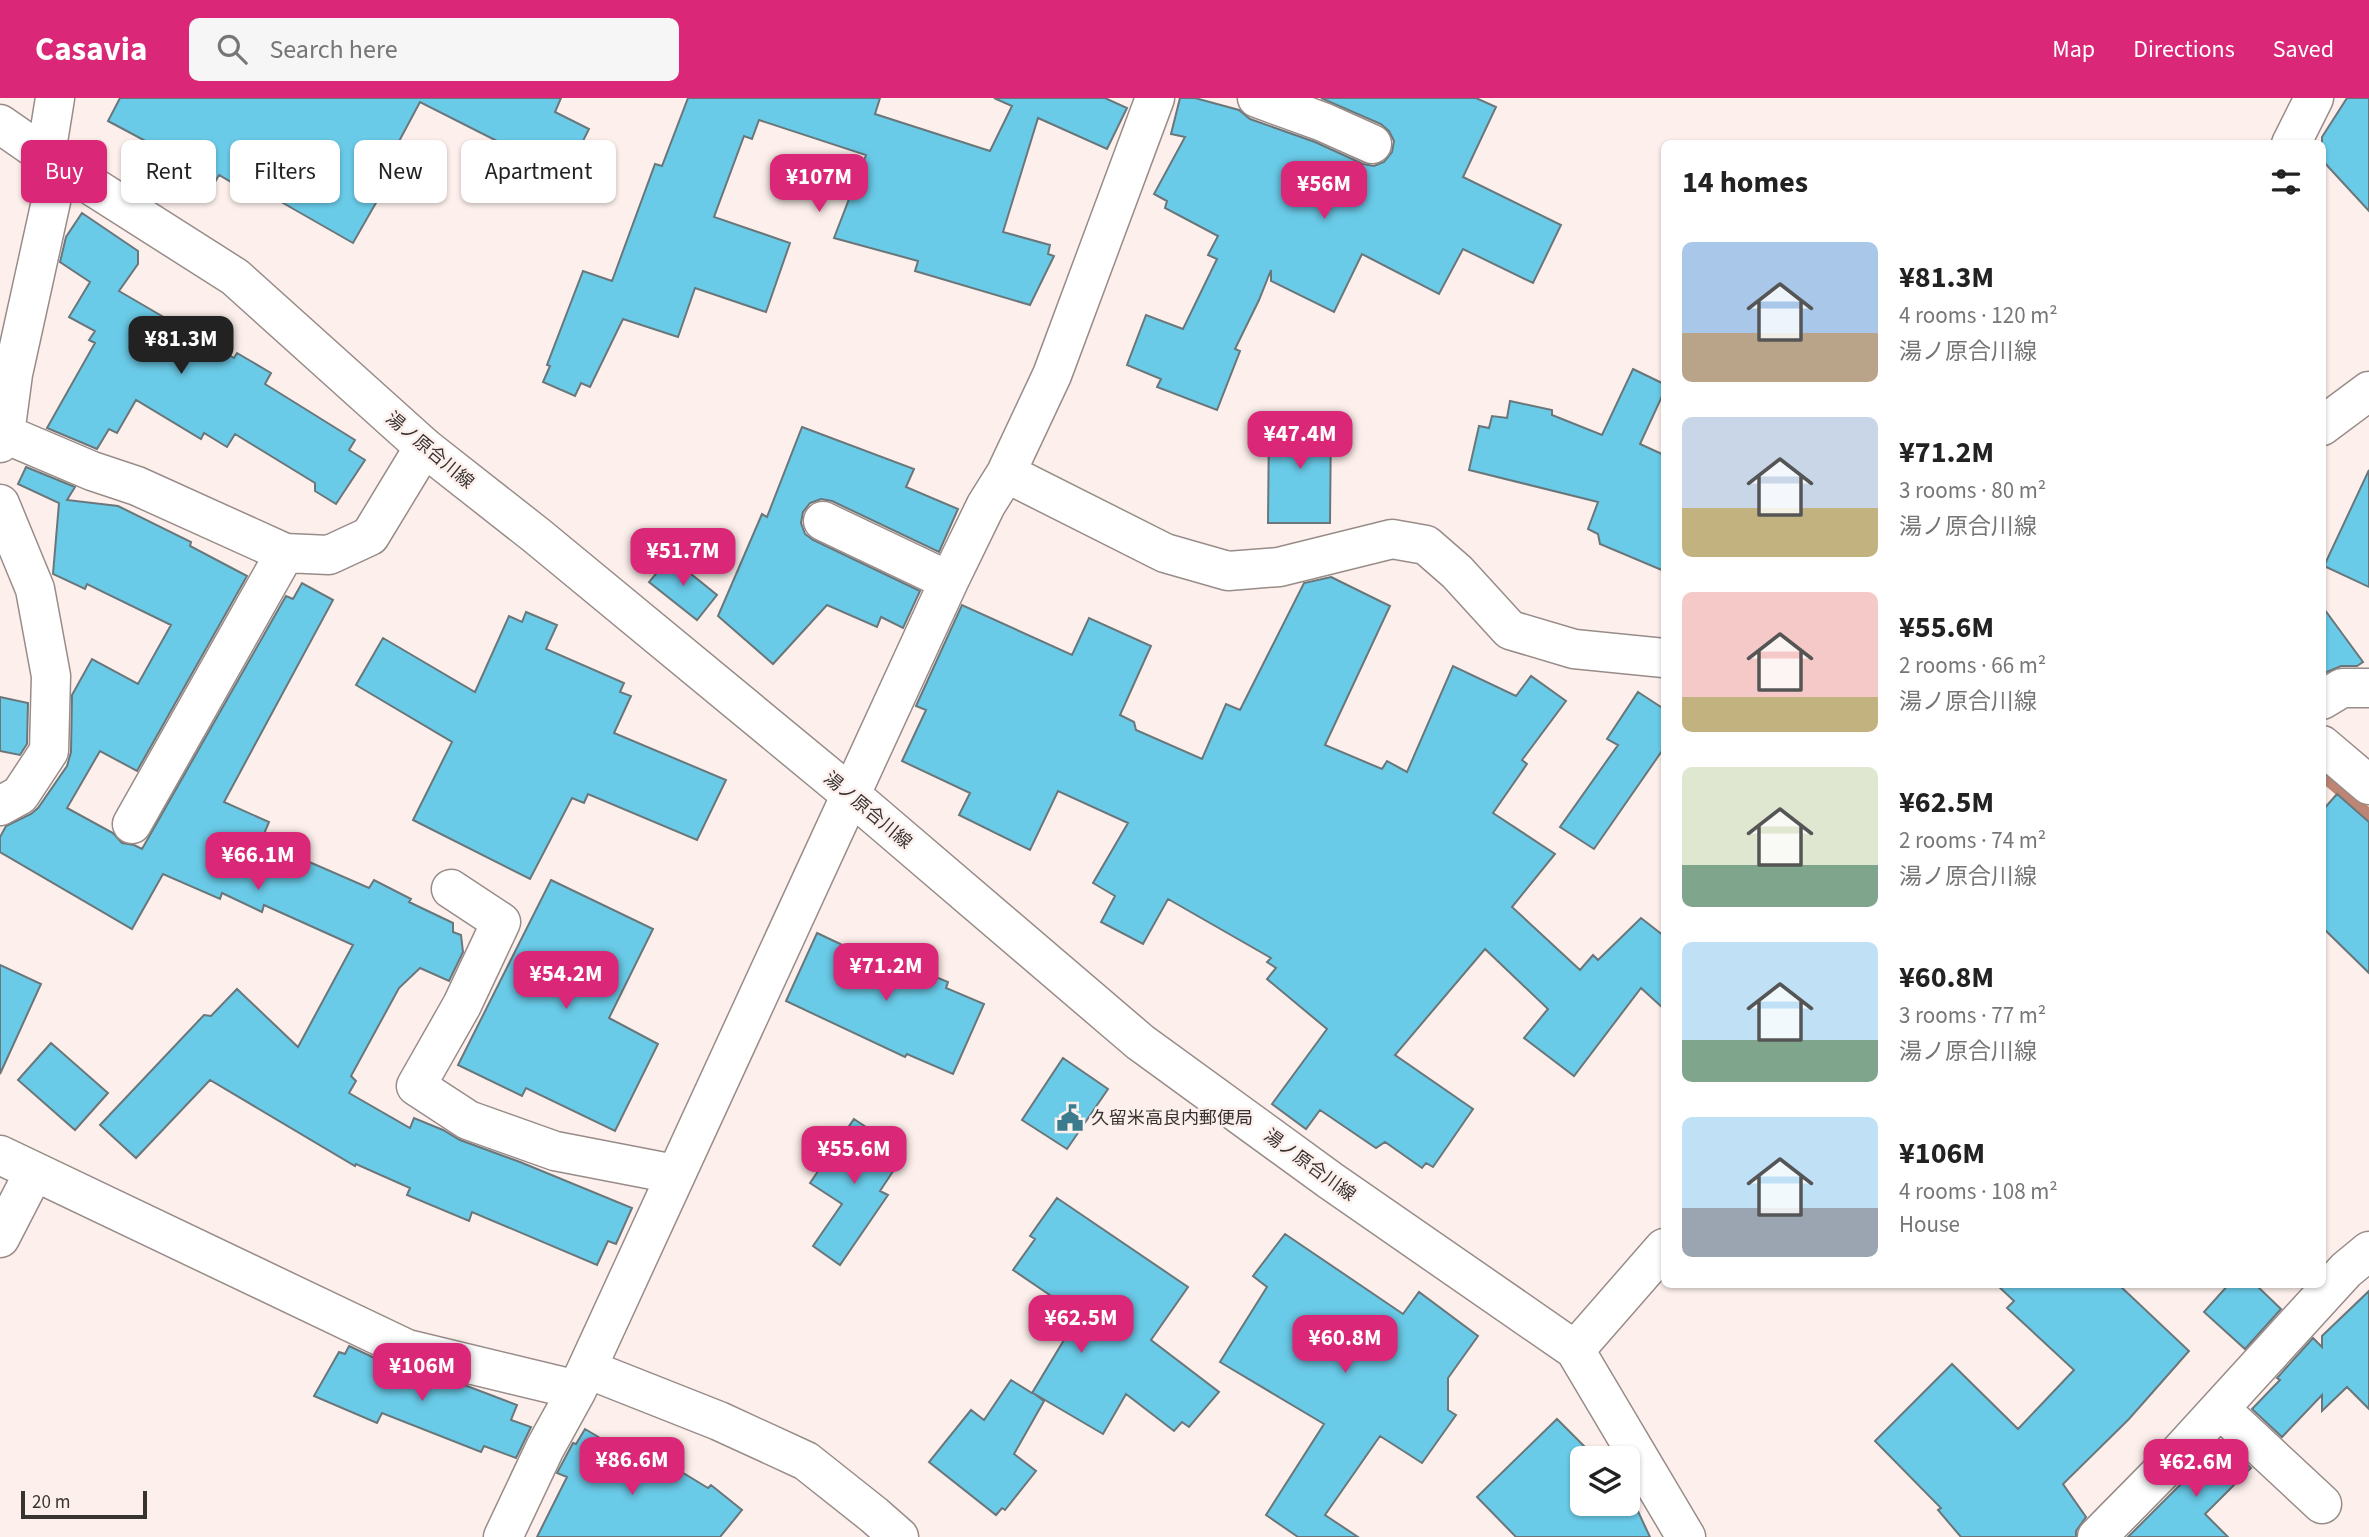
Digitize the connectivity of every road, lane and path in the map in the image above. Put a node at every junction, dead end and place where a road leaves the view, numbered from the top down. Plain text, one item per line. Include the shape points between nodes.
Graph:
1 (55, 98) edge
2 (1155, 98) edge
3 (1257, 98) edge
4 (2314, 98) edge
5 (0, 124) edge
6 (24, 140) edge
7 (54, 140) edge
8 (2293, 140) edge
9 (1372, 144) dead end
10 (107, 195) edge
11 (45, 203) edge
12 (2369, 391) edge
13 (2326, 423) edge
14 (3, 438) edge
15 (424, 447) junction
16 (1006, 473) junction
17 (0, 504) edge
18 (823, 521) dead end
19 (285, 553) junction
20 (949, 581) junction
21 (1661, 658) edge
22 (2369, 688) edge
23 (2326, 698) edge
24 (2326, 748) edge
25 (2369, 785) edge
26 (851, 795) junction
27 (0, 806) edge
28 (132, 824) dead end
29 (451, 889) dead end
30 (0, 1155) edge
31 (34, 1172) junction
32 (674, 1174) junction
33 (0, 1238) edge
34 (1661, 1251) edge
35 (2369, 1251) edge
36 (1575, 1350) junction
37 (586, 1381) junction
38 (2220, 1409) junction
39 (2322, 1504) dead end
40 (503, 1537) edge
41 (899, 1537) edge
42 (1686, 1537) edge
43 (2097, 1537) edge

1 - 7 street
2 - 16 street via 1052,375
3 - 9 street
4 - 8 street
5 - 6 street, 湯ノ原合川線
10 - 15 street, 湯ノ原合川線 via 235,277
11 - 14 street
12 - 13 street
14 - 19 street via 137,486
15 - 19 street via 370,536 329,555
15 - 26 street, 湯ノ原合川線
16 - 20 street
16 - 21 street via 1165,553 1228,571 1279,567 1392,539 1426,545 1510,630 1574,649
17 - 27 street via 35,589 51,676 50,751 20,795
18 - 20 street
19 - 28 street
20 - 26 street
22 - 23 street via 2342,688
24 - 25 street
26 - 32 street
26 - 36 street, 湯ノ原合川線 via 1140,1042
29 - 32 street via 501,922 462,1005 416,1086 468,1120 555,1151
30 - 31 street
31 - 33 street
31 - 37 street via 407,1349
32 - 37 street
34 - 36 street
35 - 38 street via 2346,1270
36 - 42 street, 湯ノ原合川線
37 - 40 street via 545,1448
37 - 41 street via 719,1421 806,1461
38 - 39 street
38 - 43 street

